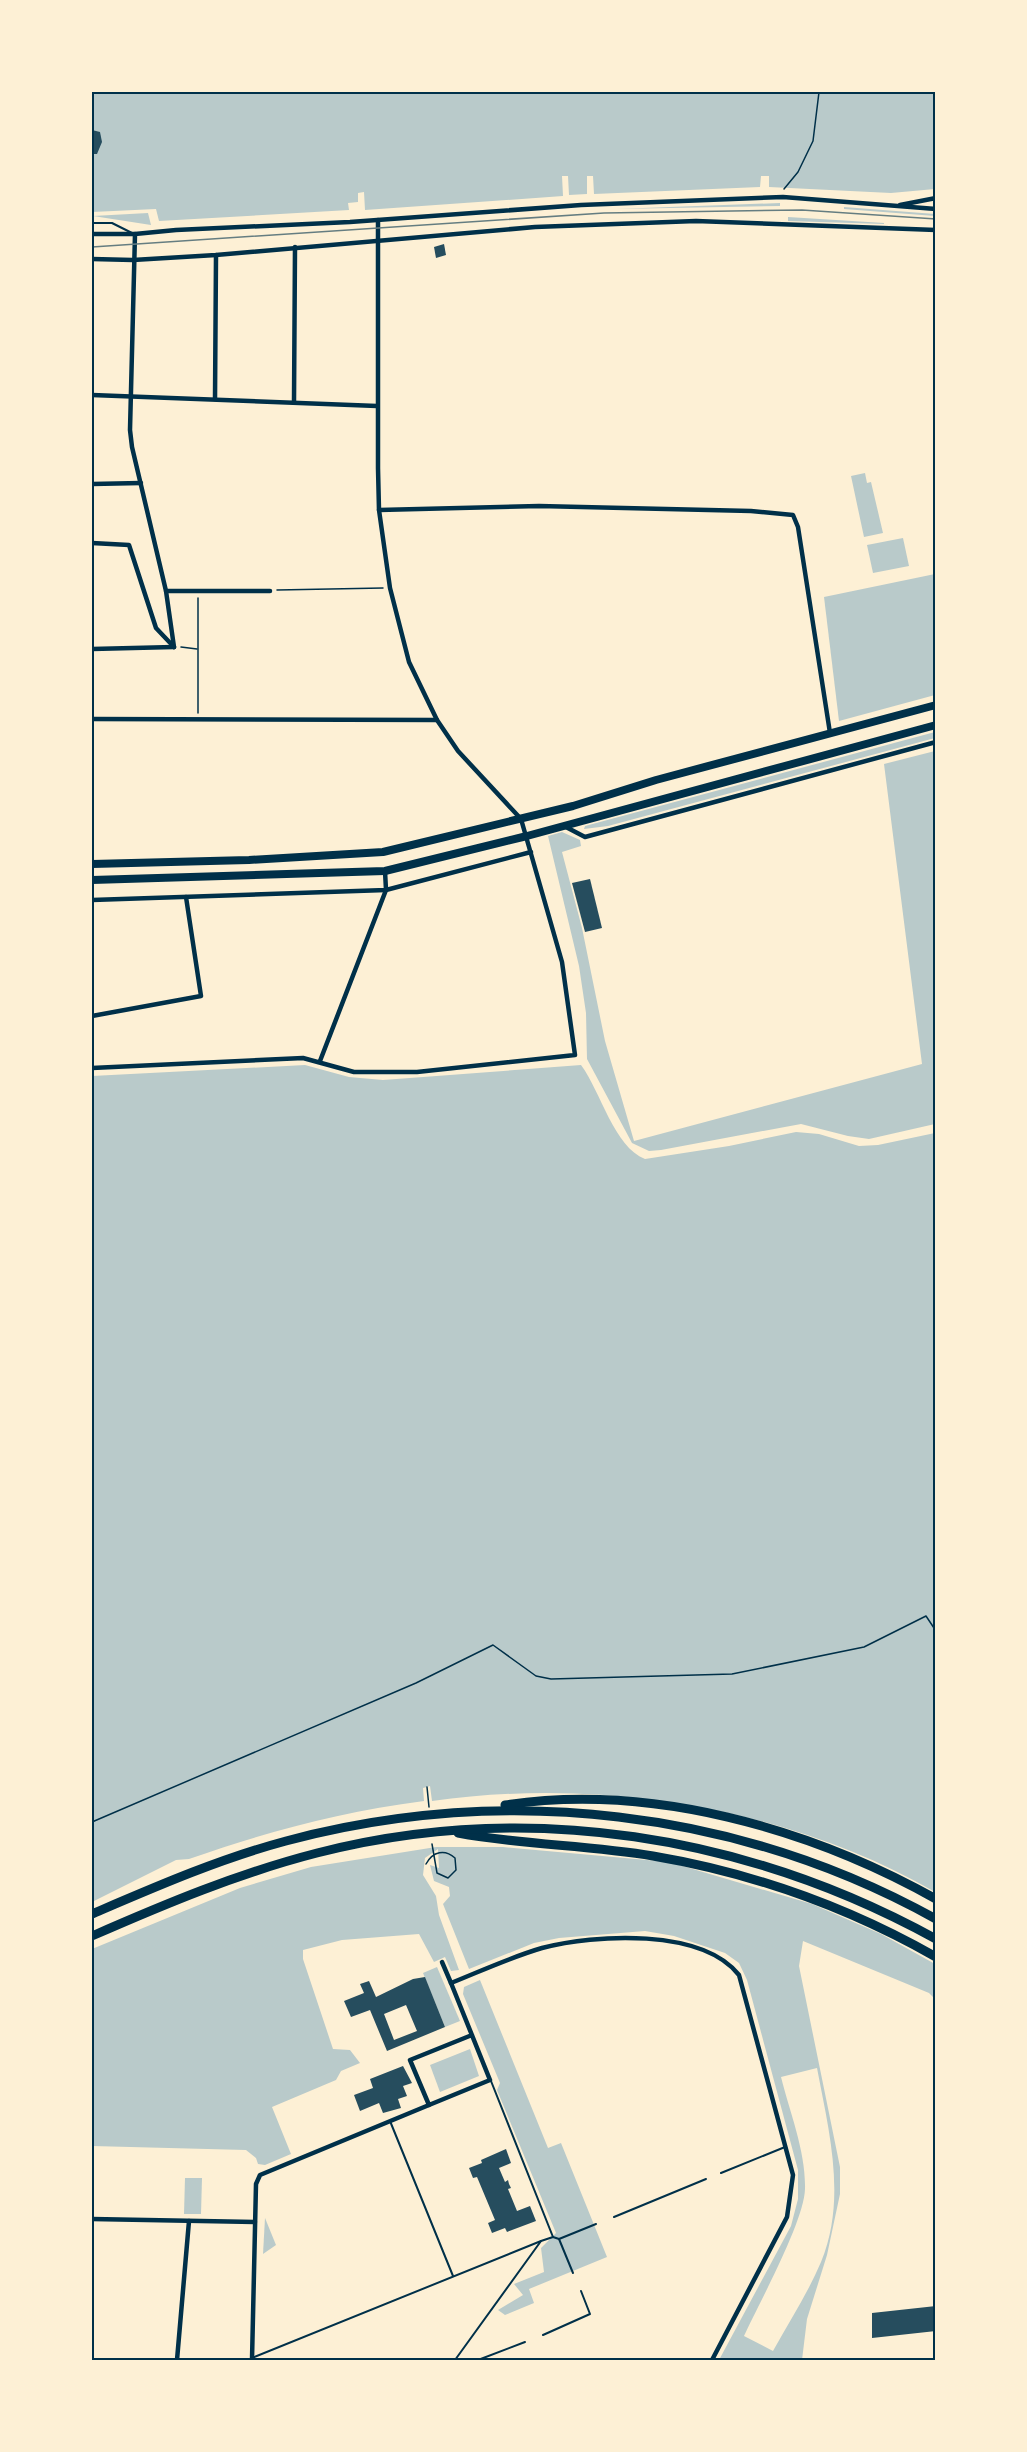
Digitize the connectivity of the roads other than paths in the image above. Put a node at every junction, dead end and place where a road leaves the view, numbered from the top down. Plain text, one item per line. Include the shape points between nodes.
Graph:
1 (936, 198) edge
2 (892, 207) junction
3 (936, 208) edge
4 (378, 220) junction
5 (92, 223) edge
6 (936, 230) edge
7 (92, 234) edge
8 (135, 234) junction
9 (379, 239) junction
10 (295, 247) junction
11 (216, 255) junction
12 (92, 260) edge
13 (133, 260) junction
14 (92, 395) edge
15 (129, 396) junction
16 (215, 399) junction
17 (294, 402) junction
18 (377, 406) junction
19 (141, 483) junction
20 (92, 484) edge
21 (379, 510) junction
22 (92, 543) edge
23 (166, 591) junction
24 (270, 591) road end
25 (174, 647) junction
26 (92, 649) edge
27 (936, 705) edge
28 (92, 719) edge
29 (437, 720) junction
30 (936, 725) edge
31 (830, 733) junction
32 (936, 742) edge
33 (521, 819) junction
34 (563, 825) junction
35 (527, 836) junction
36 (531, 852) junction
37 (92, 864) edge
38 (385, 871) junction
39 (92, 880) edge
40 (386, 890) junction
41 (186, 897) junction
42 (92, 900) edge
43 (92, 1017) edge
44 (320, 1061) junction
45 (92, 1068) edge
46 (470, 1811) junction
47 (444, 1831) junction
48 (936, 1899) edge
49 (92, 1914) edge
50 (936, 1919) edge
51 (92, 1936) edge
52 (936, 1939) edge
53 (936, 1957) edge
54 (442, 1962) dead end
55 (451, 1983) junction
56 (472, 2035) junction
57 (490, 2080) junction
58 (429, 2105) junction
59 (390, 2121) junction
60 (787, 2146) junction
61 (721, 2174) dead end
62 (706, 2179) dead end
63 (614, 2217) dead end
64 (92, 2218) edge
65 (189, 2221) junction
66 (255, 2222) junction
67 (596, 2224) dead end
68 (553, 2237) junction
69 (560, 2239) junction
70 (541, 2241) junction
71 (573, 2272) dead end
72 (453, 2276) junction
73 (580, 2291) dead end
74 (543, 2335) dead end
75 (525, 2342) dead end
76 (252, 2359) edge
77 (177, 2361) edge
78 (455, 2361) edge
79 (478, 2361) edge
80 (712, 2361) edge

1 - 2 street
2 - 3 street
2 - 4 street via 783,197 581,205
4 - 8 street
4 - 9 street
5 - 8 lane via 112,223
6 - 9 street via 696,221 535,227
7 - 8 street
8 - 13 street
9 - 10 street
9 - 18 street
10 - 11 street
10 - 17 street
11 - 13 street
11 - 16 street
12 - 13 street
13 - 15 street
14 - 15 street
15 - 16 street
15 - 19 street via 132,447
16 - 17 street
17 - 18 street
18 - 21 street
19 - 20 street
19 - 23 street
21 - 29 street via 390,588 409,662
21 - 31 street via 539,506 793,515
22 - 25 street via 129,545 156,628
23 - 24 street
23 - 25 street
25 - 26 street
27 - 31 main road
28 - 29 street
29 - 33 street via 458,751
30 - 34 main road
31 - 33 main road
32 - 34 street via 585,837
33 - 35 street
33 - 37 main road via 383,852
34 - 35 main road
35 - 36 street
35 - 38 main road
36 - 40 street
36 - 44 street via 562,962 575,1055 417,1072 354,1072
38 - 39 main road
38 - 40 street
40 - 41 street
40 - 44 street
41 - 42 street
41 - 43 street via 201,996
44 - 45 street via 303,1058
46 - 48 highway via 552,1799 700,1812 818,1846
46 - 49 highway via 385,1820 283,1842 201,1869
46 - 50 highway via 587,1813 720,1834 841,1873
47 - 51 highway via 353,1844 287,1861 209,1887
47 - 52 highway via 583,1830 682,1844 756,1862 818,1883 879,1908
47 - 53 highway via 651,1856 728,1872 824,1903
54 - 55 street
55 - 56 street
55 - 60 street via 517,1956 575,1941 644,1938 681,1944 724,1960 740,1976 744,1987
56 - 57 street
56 - 58 street via 411,2061
57 - 58 street
57 - 68 lane
58 - 59 street
59 - 66 street via 260,2175 256,2184
59 - 72 lane
60 - 61 lane
60 - 80 street via 793,2175 787,2217
62 - 63 lane
64 - 65 street
65 - 66 street
65 - 77 street
66 - 76 street
67 - 69 lane
68 - 69 lane
68 - 70 lane
69 - 71 lane
70 - 72 lane
70 - 78 lane
72 - 76 lane
73 - 74 lane via 590,2314
75 - 79 lane

